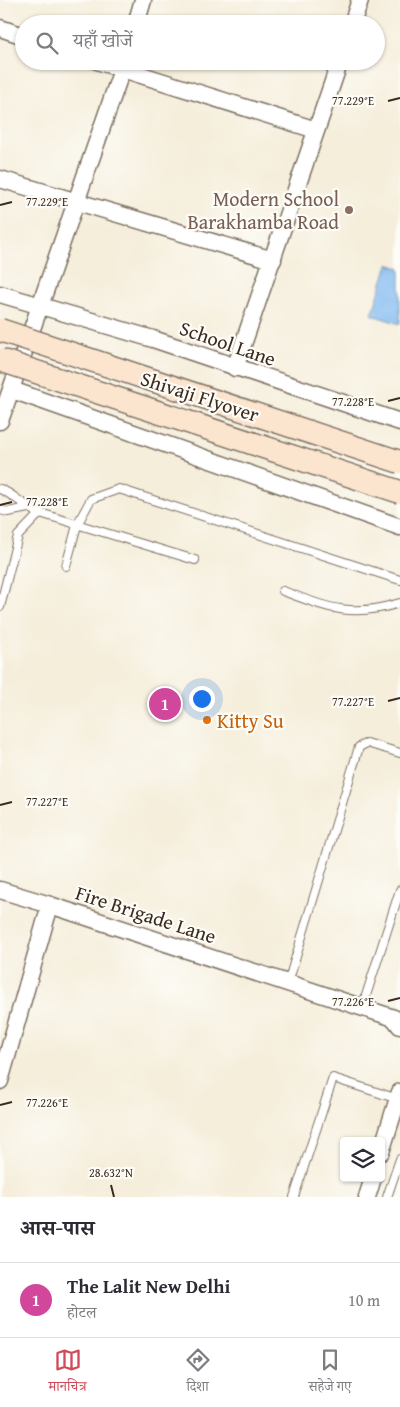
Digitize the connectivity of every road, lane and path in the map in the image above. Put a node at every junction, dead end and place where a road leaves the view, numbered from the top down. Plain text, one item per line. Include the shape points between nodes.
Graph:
1 (143, 0) edge
2 (360, 0) edge
3 (139, 15) edge
4 (355, 15) edge
5 (0, 28) edge
6 (15, 33) edge
7 (123, 70) edge
8 (136, 70) edge
9 (337, 70) edge
10 (316, 130) junction
11 (0, 180) edge
12 (77, 203) junction
13 (273, 260) junction
14 (0, 294) edge
15 (41, 307) junction
16 (0, 330) edge
17 (0, 360) edge
18 (235, 368) junction
19 (12, 390) junction
20 (0, 421) edge
21 (400, 422) edge
22 (400, 462) edge
23 (0, 489) edge
24 (400, 492) edge
25 (28, 508) junction
26 (0, 510) edge
27 (40, 513) junction
28 (77, 525) junction
29 (400, 527) edge
30 (195, 560) dead end
31 (66, 566) dead end
32 (400, 580) edge
33 (283, 590) dead end
34 (400, 603) edge
35 (0, 607) edge
36 (400, 752) edge
37 (0, 890) edge
38 (400, 890) edge
39 (50, 905) junction
40 (288, 983) junction
41 (362, 1008) junction
42 (400, 1026) edge
43 (0, 1081) edge
44 (399, 1095) edge
45 (385, 1139) edge
46 (400, 1159) edge
47 (372, 1182) edge
48 (294, 1197) edge
49 (367, 1197) edge
50 (387, 1197) edge

1 - 3 street
2 - 4 street
5 - 6 street
7 - 12 street
8 - 10 street
9 - 10 street
10 - 13 street
11 - 12 street
12 - 13 street
12 - 15 street
13 - 18 street
14 - 15 street, School Lane
15 - 18 street, School Lane via 153,339
15 - 19 street
16 - 22 main road, Shivaji Flyover, bridge
17 - 24 main road, Shivaji Flyover, bridge
18 - 21 street, School Lane
19 - 20 street
19 - 29 street
23 - 25 lane via 14,494
25 - 26 lane via 8,512
25 - 27 lane
27 - 28 lane
27 - 35 lane via 18,536
28 - 30 lane
28 - 31 lane
28 - 32 lane via 91,499 119,489
33 - 34 lane via 344,612
36 - 40 lane via 367,743 359,747
37 - 39 street
38 - 41 lane
39 - 40 street, Fire Brigade Lane
39 - 43 street, Fire Brigade Lane
40 - 41 street, Fire Brigade Lane
41 - 42 street, Fire Brigade Lane via 394,1018
44 - 45 street
44 - 48 lane via 333,1078
46 - 50 lane
47 - 49 street

